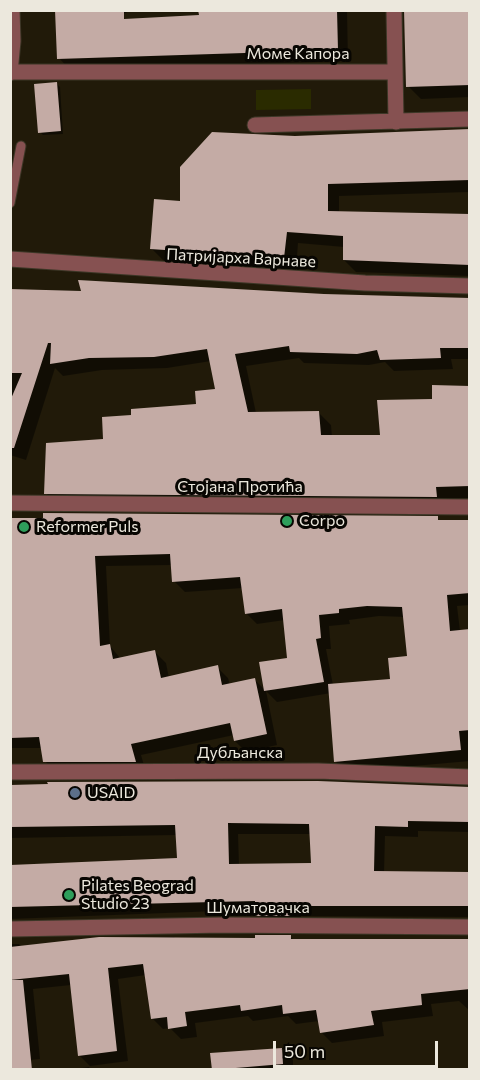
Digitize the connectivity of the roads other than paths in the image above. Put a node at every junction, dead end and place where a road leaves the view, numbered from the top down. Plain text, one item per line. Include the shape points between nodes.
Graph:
1 (12, 10) edge
2 (394, 10) edge
3 (395, 72) junction
4 (11, 73) edge
5 (470, 119) edge
6 (396, 122) junction
7 (255, 125) dead end
8 (21, 146) dead end
9 (10, 203) edge
10 (10, 260) edge
11 (470, 286) edge
12 (10, 503) edge
13 (470, 507) edge
14 (10, 772) edge
15 (470, 777) edge
16 (470, 927) edge
17 (10, 929) edge

1 - 4 street
2 - 3 street
3 - 4 street, Моме Капора
3 - 6 street
5 - 6 street
6 - 7 street
8 - 9 lane
10 - 11 street, Патријарха Варнаве
12 - 13 street, Стојана Протића
14 - 15 street, Дубљанска via 318,771
16 - 17 street, Шуматовачка via 222,925

